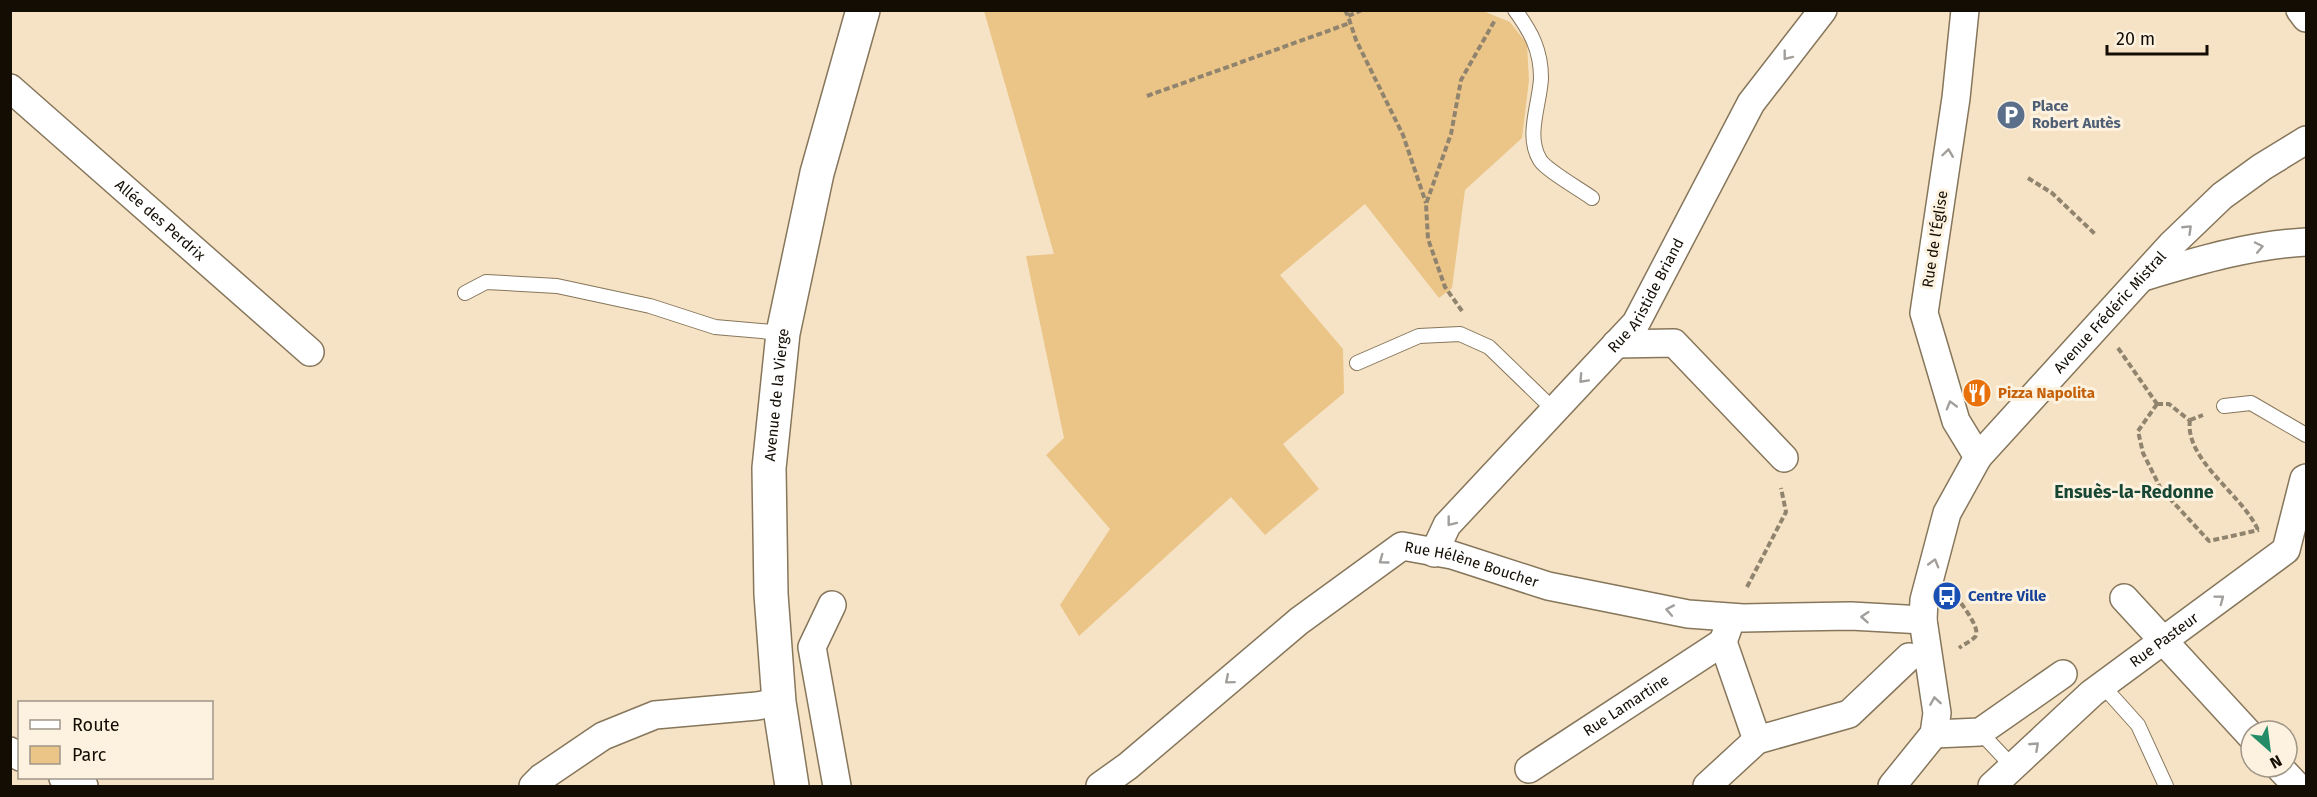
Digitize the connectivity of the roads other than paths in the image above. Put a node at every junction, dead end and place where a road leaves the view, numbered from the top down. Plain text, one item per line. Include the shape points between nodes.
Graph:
1 (863, 10) edge
2 (1515, 10) edge
3 (1823, 10) edge
4 (1965, 10) edge
5 (2300, 10) edge
6 (2307, 18) edge
7 (10, 88) edge
8 (2307, 140) edge
9 (1592, 198) dead end
10 (2307, 242) edge
11 (2142, 278) junction
12 (465, 293) dead end
13 (783, 333) junction
14 (1616, 344) junction
15 (310, 352) dead end
16 (1357, 363) dead end
17 (2224, 406) dead end
18 (1554, 410) junction
19 (2307, 435) edge
20 (1978, 457) junction
21 (1784, 458) road end
22 (2307, 478) edge
23 (1434, 553) junction
24 (2124, 598) dead end
25 (832, 605) dead end
26 (1923, 620) junction
27 (1727, 630) junction
28 (2164, 642) junction
29 (1910, 657) dead end
30 (2063, 674) dead end
31 (2103, 686) junction
32 (779, 702) junction
33 (2239, 723) edge
34 (1980, 732) junction
35 (1934, 734) junction
36 (1757, 740) junction
37 (2013, 767) junction
38 (1529, 769) dead end
39 (68, 779) edge
40 (84, 786) edge
41 (533, 786) edge
42 (792, 786) edge
43 (837, 786) edge
44 (1100, 786) edge
45 (1707, 786) edge
46 (1892, 786) edge
47 (1992, 786) edge
48 (2166, 786) edge

1 - 13 street, Avenue de la Vierge via 817,173
2 - 9 lane via 1532,32 1538,54 1541,78 1534,133 1540,162
3 -> 14 street, Rue Aristide Briand via 1751,103 1636,323
20 -> 4 street, Rue de l’Église via 1956,421 1924,313
5 - 6 street
7 - 15 street, Allée des Perdrix
11 -> 8 street, Avenue Frédéric Mistral via 2222,196
11 -> 10 street via 2204,258 2273,244
11 - 20 street, Avenue Frédéric Mistral
12 - 13 lane via 486,282 557,286 650,306 715,327
13 - 32 street, Avenue de la Vierge via 769,468 771,594
14 -> 18 street, Rue Aristide Briand
14 - 21 street via 1674,343
16 - 18 lane via 1419,336 1460,334 1489,347
17 - 19 lane via 2251,403
18 -> 23 street, Rue Aristide Briand via 1447,525
26 -> 20 street, Avenue Frédéric Mistral via 1924,600 1947,513
28 -> 22 street, Rue Pasteur via 2286,550
27 -> 23 street, Rue Hélène Boucher via 1688,614 1548,586 1452,555
23 -> 44 street, Rue Hélène Boucher via 1402,546 1299,621
24 - 28 street
25 - 43 street via 812,647
26 -> 27 street, Rue Hélène Boucher via 1851,616
35 -> 26 street, Avenue Frédéric Mistral via 1937,712
27 - 36 street
27 - 38 street, Rue Lamartine
28 - 31 street, Rue Pasteur
28 - 33 street
29 - 36 street via 1849,714
30 - 34 street
37 -> 31 street, Rue Pasteur
31 - 48 lane via 2138,725
32 - 41 street via 655,715 603,736
32 - 42 street, Avenue de la Vierge
34 - 35 street
34 - 37 lane
35 - 46 street
36 - 45 street
37 - 47 street, Rue Pasteur
39 - 40 street

